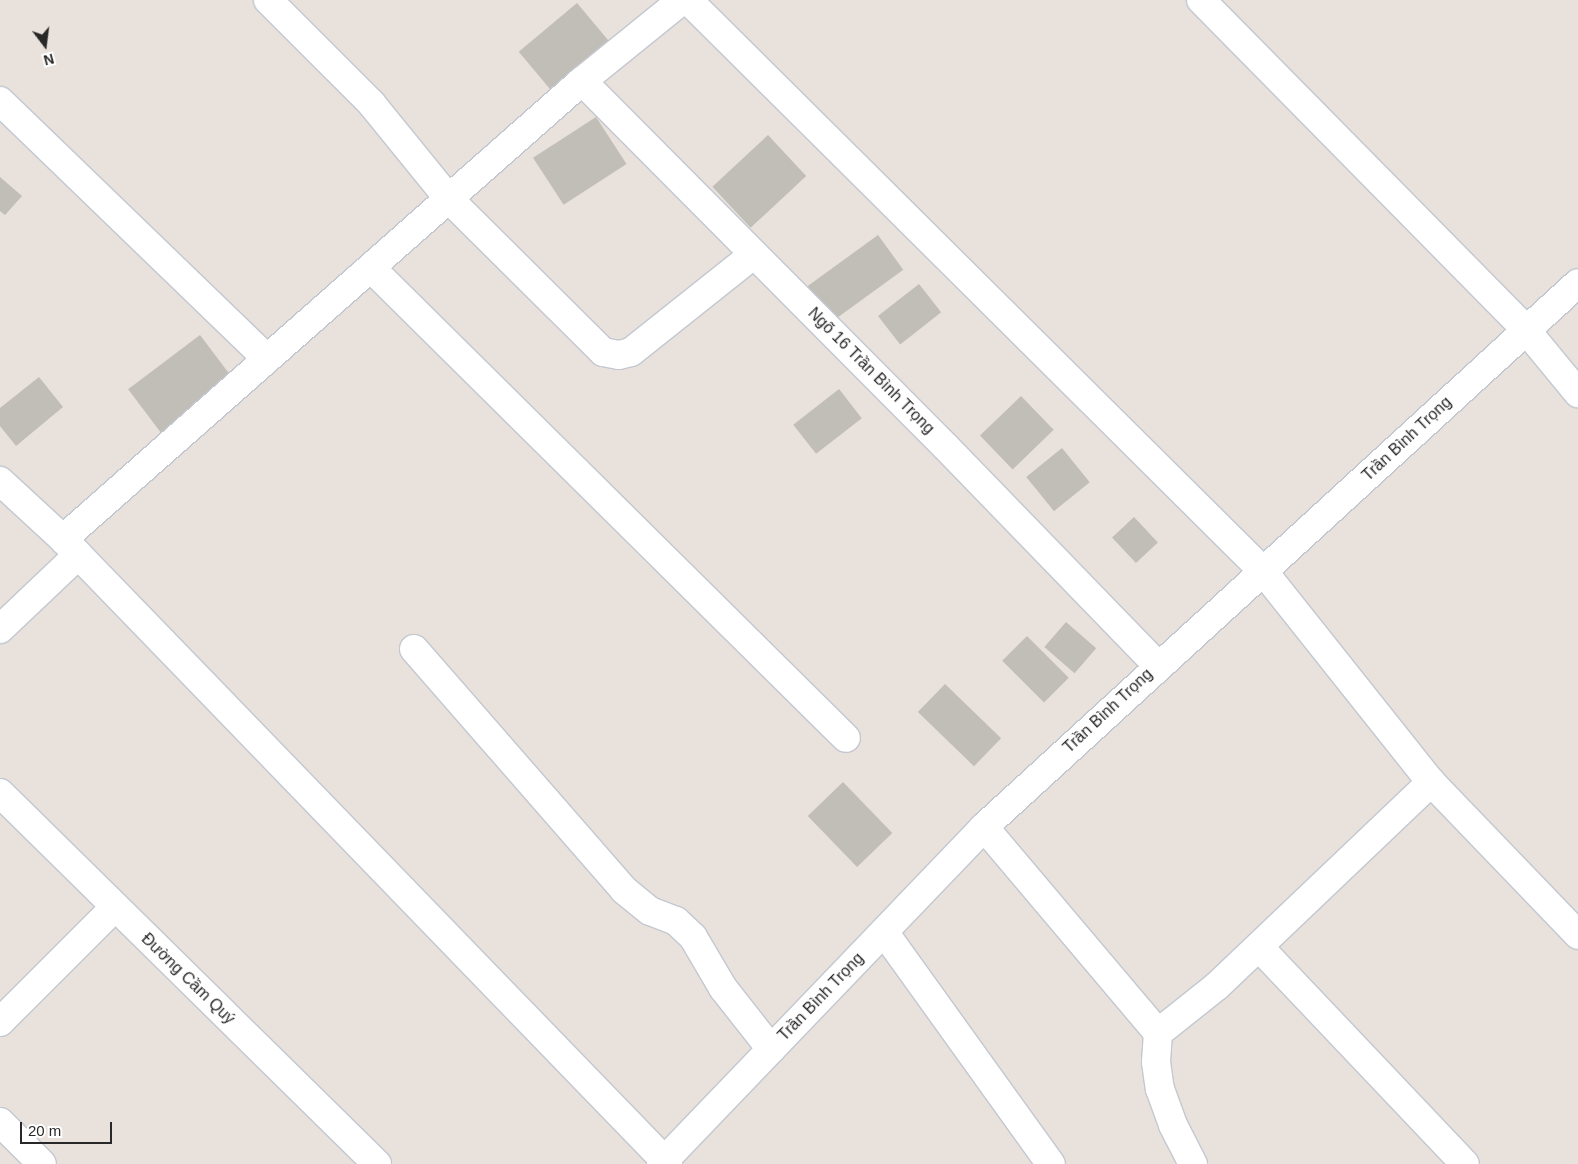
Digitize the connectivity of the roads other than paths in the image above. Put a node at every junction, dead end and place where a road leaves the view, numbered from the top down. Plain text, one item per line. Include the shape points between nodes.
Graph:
1 (268, 0) edge
2 (682, 0) edge
3 (688, 0) edge
4 (1201, 0) edge
5 (582, 81) junction
6 (0, 100) edge
7 (449, 199) junction
8 (754, 254) junction
9 (371, 268) junction
10 (1578, 283) edge
11 (1526, 330) junction
12 (267, 359) junction
13 (1578, 394) edge
14 (0, 481) edge
15 (70, 547) junction
16 (1263, 571) junction
17 (0, 629) edge
18 (414, 649) dead end
19 (1157, 665) junction
20 (846, 738) dead end
21 (1431, 782) junction
22 (0, 793) edge
23 (984, 827) junction
24 (115, 907) junction
25 (884, 932) junction
26 (1578, 935) edge
27 (1259, 947) junction
28 (0, 1022) edge
29 (1158, 1033) junction
30 (771, 1048) junction
31 (0, 1122) edge
32 (665, 1163) edge
33 (42, 1164) edge
34 (377, 1164) edge
35 (1051, 1164) edge
36 (1193, 1164) edge
37 (1465, 1164) edge

1 - 7 street via 370,103
2 - 5 street
3 - 16 street
4 - 11 street
5 - 7 street
5 - 8 street, Ngõ 16 Trần Bình Trọng
6 - 12 street
7 - 8 street via 604,352 619,355 631,352
7 - 9 street
8 - 19 street, Ngõ 16 Trần Bình Trọng
9 - 12 street
9 - 20 street
10 - 11 street, Trần Bình Trọng
11 - 13 street
11 - 16 street, Trần Bình Trọng
12 - 15 street
14 - 15 street
15 - 17 street
15 - 32 street
16 - 19 street, Trần Bình Trọng
16 - 21 street
18 - 30 street via 624,890 650,911 676,921 693,937 723,988
19 - 23 street, Trần Bình Trọng
21 - 26 street
21 - 27 street
22 - 24 street, Đường Cầm Quý
23 - 25 street, Trần Bình Trọng
23 - 29 street
24 - 28 street
24 - 34 street, Đường Cầm Quý
25 - 30 street, Trần Bình Trọng
25 - 35 street
27 - 29 street
27 - 37 street
29 - 36 street via 1156,1062 1160,1089 1173,1125
30 - 32 street, Trần Bình Trọng
31 - 33 street

